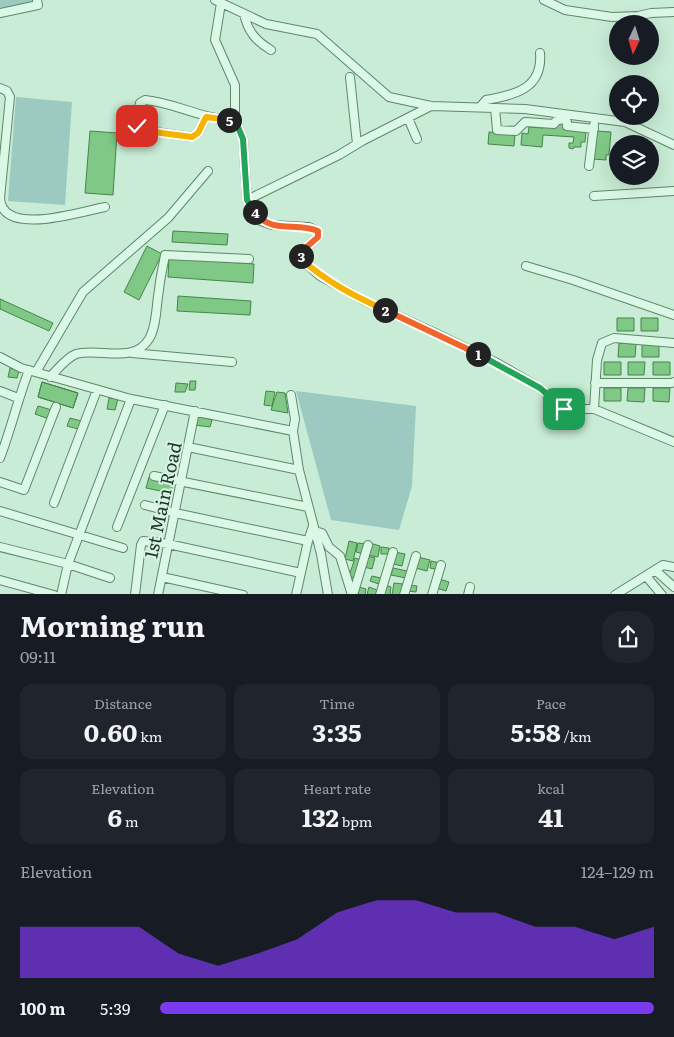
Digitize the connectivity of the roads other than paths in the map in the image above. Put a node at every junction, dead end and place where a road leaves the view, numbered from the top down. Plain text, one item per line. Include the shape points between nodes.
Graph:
1 (37, 0) edge
2 (544, 0) edge
3 (218, 2) edge
4 (674, 12) edge
5 (0, 13) edge
6 (244, 14) junction
7 (271, 50) dead end
8 (540, 53) dead end
9 (350, 77) dead end
10 (0, 88) edge
11 (431, 106) junction
12 (480, 107) junction
13 (495, 108) junction
14 (206, 117) junction
15 (408, 118) junction
16 (595, 118) junction
17 (235, 120) junction
18 (594, 129) junction
19 (417, 139) dead end
20 (357, 144) junction
21 (674, 145) edge
22 (589, 166) dead end
23 (208, 171) dead end
24 (674, 191) edge
25 (594, 196) dead end
26 (247, 200) junction
27 (105, 207) dead end
28 (250, 259) dead end
29 (526, 266) dead end
30 (674, 314) edge
31 (674, 342) edge
32 (128, 353) junction
33 (0, 357) edge
34 (232, 362) dead end
35 (32, 371) junction
36 (50, 377) junction
37 (674, 382) edge
38 (596, 383) junction
39 (97, 390) junction
40 (0, 391) edge
41 (291, 395) dead end
42 (18, 398) junction
43 (131, 400) junction
44 (165, 406) junction
45 (56, 407) dead end
46 (594, 409) junction
47 (195, 411) junction
48 (293, 431) junction
49 (3, 442) edge
50 (674, 442) edge
51 (188, 447) junction
52 (0, 458) edge
53 (299, 470) junction
54 (154, 476) dead end
55 (181, 481) junction
56 (0, 482) edge
57 (54, 503) dead end
58 (145, 505) dead end
59 (308, 507) junction
60 (0, 511) edge
61 (174, 513) junction
62 (117, 527) dead end
63 (314, 528) junction
64 (80, 535) junction
65 (308, 541) junction
66 (168, 544) junction
67 (368, 545) dead end
68 (0, 547) edge
69 (123, 548) dead end
70 (393, 552) dead end
71 (416, 556) dead end
72 (68, 564) junction
73 (441, 565) dead end
74 (673, 565) edge
75 (655, 570) junction
76 (301, 573) junction
77 (646, 576) junction
78 (162, 577) junction
79 (110, 578) dead end
80 (0, 580) edge
81 (674, 587) edge
82 (54, 594) edge
83 (61, 594) edge
84 (134, 594) edge
85 (158, 594) edge
86 (243, 594) edge
87 (296, 594) edge
88 (328, 594) edge
89 (352, 594) edge
90 (380, 594) edge
91 (404, 594) edge
92 (432, 594) edge
93 (618, 594) edge
94 (662, 594) edge

1 - 5 street via 38,5
2 - 4 street via 564,10 612,17
3 - 6 street
3 - 17 street via 215,40 235,85
6 - 7 street via 253,36
6 - 11 street via 266,24 317,34 389,97
8 - 12 street via 539,70 528,87 512,96 486,100
9 - 20 street
10 - 27 street via 8,91 10,97 0,198 3,210 16,218 42,220
11 - 12 street
11 - 15 street
12 - 13 street
13 - 16 street
13 - 18 street via 497,130 516,131 525,122 554,124 563,119 568,126
14 - 14 street via 198,133 192,137 141,130 136,124 140,103 145,100 172,104
14 - 17 street
15 - 19 street
15 - 20 street
16 - 18 street
16 - 21 street via 625,122
17 - 26 street via 243,139
18 - 22 street
20 - 26 street
23 - 35 street via 168,218 83,292
24 - 25 street
26 - 46 street via 261,221 318,231 318,237 302,251 301,259 320,276 363,300 497,363 540,388 564,409
28 - 32 street via 165,255 150,338 139,349
29 - 30 street
31 - 38 street via 614,338 602,343 596,360
32 - 34 street
32 - 36 street via 83,352 74,355
33 - 35 street
35 - 36 street
35 - 42 street
36 - 39 street
37 - 38 street
38 - 46 street
39 - 43 street
39 - 57 street
40 - 42 street
41 - 48 street via 295,419
42 - 49 street via 12,425
43 - 44 street
43 - 64 street
44 - 47 street
44 - 62 street
45 - 56 street via 24,490
46 - 50 street
47 - 48 street
47 - 51 street, 1st Main Road
48 - 53 street
49 - 52 street
51 - 53 street
51 - 55 street, 1st Main Road
53 - 59 street
54 - 55 street
55 - 59 street
55 - 61 street, 1st Main Road
58 - 61 street
59 - 63 street
60 - 64 street
61 - 65 street
61 - 66 street, 1st Main Road
63 - 65 street
63 - 88 street
63 - 89 street via 339,554
64 - 69 street
64 - 72 street
65 - 76 street
66 - 76 street
66 - 78 street, 1st Main Road
66 - 84 street via 143,541
67 - 89 street
68 - 72 street
70 - 90 street
71 - 91 street
72 - 79 street
72 - 83 street
73 - 92 street
74 - 75 street via 664,564
75 - 77 street
75 - 81 street
76 - 87 street
77 - 93 street
77 - 94 street
78 - 85 street, 1st Main Road
78 - 86 street
80 - 82 street

